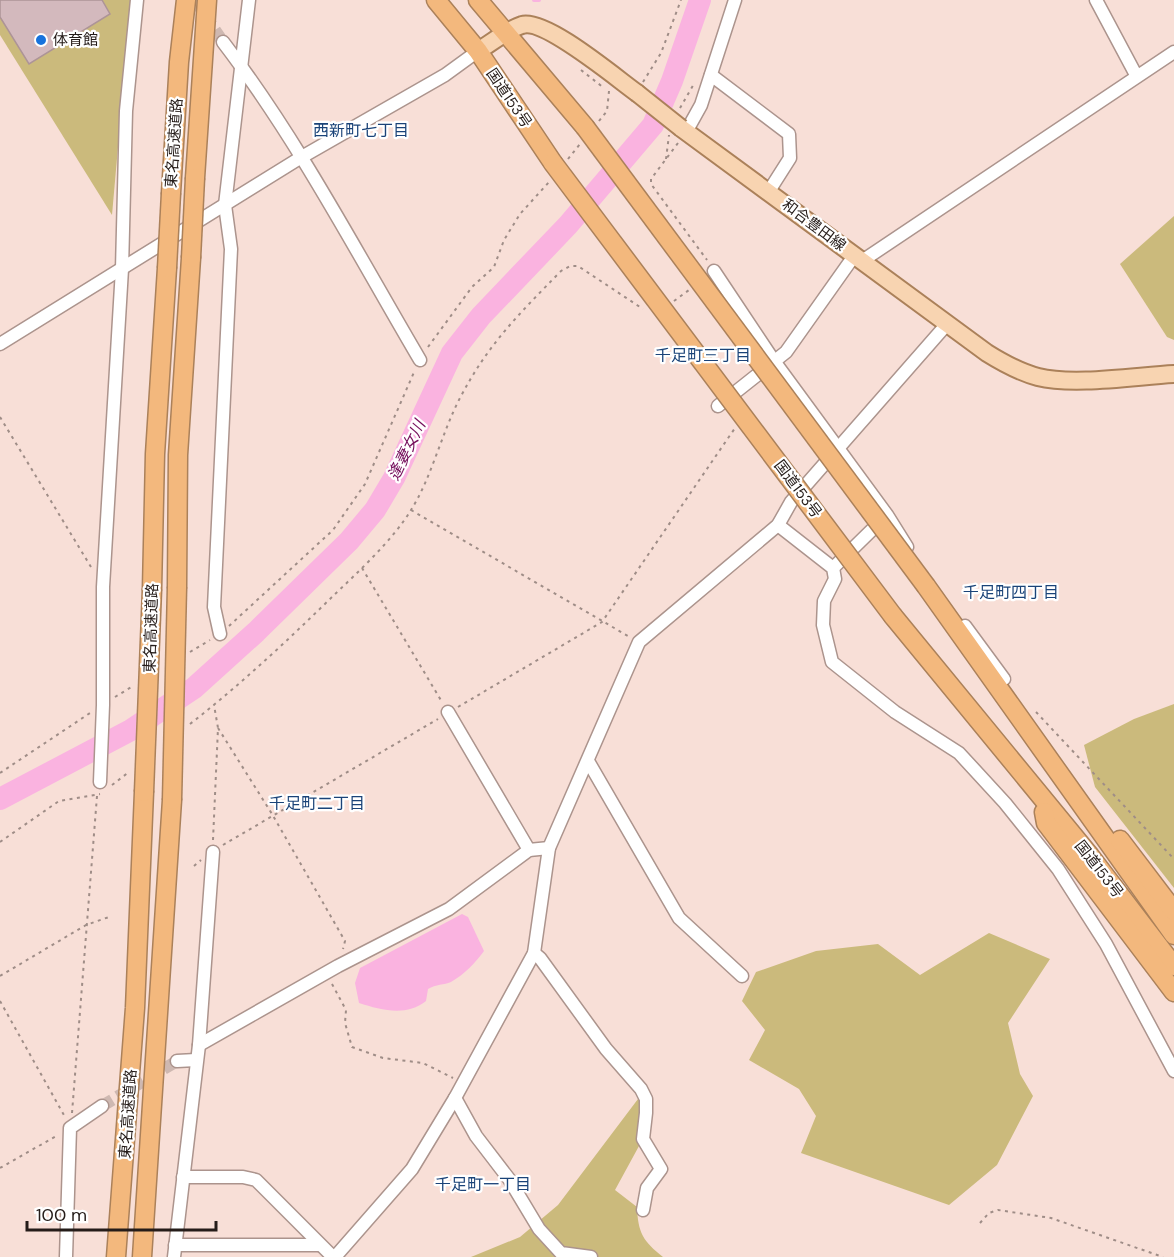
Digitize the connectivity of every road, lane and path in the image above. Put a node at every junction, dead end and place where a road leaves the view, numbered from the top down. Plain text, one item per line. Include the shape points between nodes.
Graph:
1 (137, 0) edge
2 (186, 0) edge
3 (207, 0) edge
4 (249, 0) edge
5 (436, 0) edge
6 (478, 0) edge
7 (681, 0) edge
8 (735, 0) edge
9 (1096, 0) edge
10 (507, 34) junction
11 (223, 42) tunnel mouth
12 (478, 51) junction
13 (580, 52) junction
14 (1174, 52) edge
15 (243, 68) junction
16 (711, 75) junction
17 (1136, 75) junction
18 (637, 93) junction
19 (684, 130) junction
20 (588, 131) junction
21 (300, 159) junction
22 (556, 169) junction
23 (769, 192) junction
24 (225, 205) junction
25 (858, 258) junction
26 (122, 269) junction
27 (714, 271) junction
28 (670, 303) dead end
29 (644, 310) dead end
30 (947, 324) junction
31 (0, 344) edge
32 (420, 360) junction
33 (774, 361) junction
34 (1174, 374) edge
35 (718, 406) dead end
36 (0, 417) edge
37 (735, 428) dead end
38 (839, 447) junction
39 (411, 510) junction
40 (887, 515) junction
41 (778, 525) junction
42 (91, 567) dead end
43 (362, 568) junction
44 (833, 568) junction
45 (602, 622) junction
46 (220, 634) junction
47 (639, 642) junction
48 (181, 657) dead end
49 (1004, 678) dead end
50 (142, 681) dead end
51 (1028, 704) dead end
52 (103, 705) junction
53 (448, 712) junction
54 (218, 728) junction
55 (588, 761) junction
56 (1056, 772) junction
57 (0, 773) edge
58 (100, 782) joint
59 (97, 796) junction
60 (1042, 800) junction
61 (272, 814) junction
62 (0, 842) edge
63 (549, 848) junction
64 (529, 850) junction
65 (213, 852) junction
66 (1174, 859) edge
67 (1174, 911) edge
68 (109, 916) dead end
69 (86, 925) junction
70 (1174, 935) edge
71 (534, 953) junction
72 (1173, 965) edge
73 (338, 966) junction
74 (326, 973) junction
75 (0, 976) edge
76 (742, 976) dead end
77 (1174, 992) edge
78 (0, 1001) edge
79 (199, 1045) junction
80 (196, 1060) junction
81 (177, 1061) tunnel mouth
82 (1174, 1071) edge
83 (463, 1084) junction
84 (455, 1098) junction
85 (102, 1106) tunnel mouth
86 (70, 1128) junction
87 (0, 1168) edge
88 (183, 1177) junction
89 (643, 1210) dead end
90 (980, 1223) dead end
91 (319, 1245) junction
92 (175, 1251) edge
93 (66, 1257) edge
94 (116, 1257) edge
95 (142, 1257) edge
96 (334, 1257) edge
97 (591, 1257) edge
98 (1163, 1257) edge

1 - 26 street via 126,111
2 - 94 highway, 東名高速道路, bridge via 155,454 135,1008
3 - 95 highway, 東名高速道路, bridge via 178,455 172,800
4 - 15 street
5 - 12 highway, 国道153号
6 - 10 highway, 国道153号
7 - 18 path via 661,53
8 - 16 street
9 - 17 street
10 - 12 main road, 和合豊田線
10 - 13 main road, 和合豊田線 via 522,25 535,25
10 - 20 highway, 国道153号
11 - 15 street
12 - 21 street via 445,75
12 - 22 highway, 国道153号
13 - 18 main road, 和合豊田線
13 - 20 path via 581,72 609,91 607,111
14 - 17 street
15 - 21 street
15 - 24 street
16 - 19 street via 700,105
16 - 23 street via 789,134 790,158
17 - 25 street
18 - 19 main road, 和合豊田線, bridge
19 - 23 main road, 和合豊田線
19 - 27 path via 651,184
20 - 22 path
20 - 56 highway, 国道153号, bridge via 983,663
21 - 24 street
21 - 32 street
22 - 32 path via 520,214 494,267 441,324
22 - 60 highway, 国道153号, bridge via 893,616
23 - 25 main road, 和合豊田線
24 - 26 street
24 - 46 street via 231,249 214,607
25 - 30 main road, 和合豊田線
25 - 33 street via 786,352
26 - 31 street
26 - 52 street via 103,587
27 - 28 path
27 - 33 street
29 - 39 path via 578,267 561,271 497,337 483,357 459,399
30 - 34 main road, 和合豊田線 via 1011,367 1040,377
30 - 38 street
32 - 46 path via 365,484 333,530
33 - 35 street
33 - 38 street
36 - 42 path
37 - 45 path
38 - 40 street
38 - 41 street via 791,502
39 - 43 path
39 - 45 path
40 - 44 street
40 - 49 street
41 - 44 street
41 - 47 street
43 - 53 path
43 - 54 path via 214,705
44 - 82 street via 835,579 824,601 823,625 832,662 896,712 959,753 1005,803 1058,869 1106,944
45 - 47 path
45 - 53 path
46 - 48 path
47 - 55 street
50 - 52 path
51 - 66 path
52 - 57 path
52 - 58 street
53 - 61 path
53 - 64 street
54 - 61 path
54 - 65 path
55 - 63 street
55 - 76 street via 679,918
56 - 67 highway via 1081,788
56 - 70 highway, 国道153号
58 - 59 path
59 - 62 path via 59,801
59 - 69 path
60 - 72 highway, 国道153号
60 - 77 highway via 1046,823
61 - 65 path
61 - 73 path via 345,941
63 - 64 street
63 - 71 street
64 - 73 street via 450,909
65 - 79 street
68 - 69 path
69 - 75 path
69 - 86 path
71 - 83 street
71 - 89 street via 646,1099 643,1139 661,1169 647,1188
73 - 74 street
74 - 79 street
74 - 83 path via 346,1010 345,1023 352,1047 383,1058 423,1063
78 - 86 path
79 - 80 street
80 - 81 street
80 - 88 street
83 - 84 street
84 - 96 street via 412,1169
84 - 97 street via 539,1229 561,1253
85 - 86 street
86 - 87 path
86 - 93 street
88 - 91 street via 255,1180
88 - 92 street
90 - 98 path via 998,1210 1051,1218
91 - 92 street
91 - 96 street

